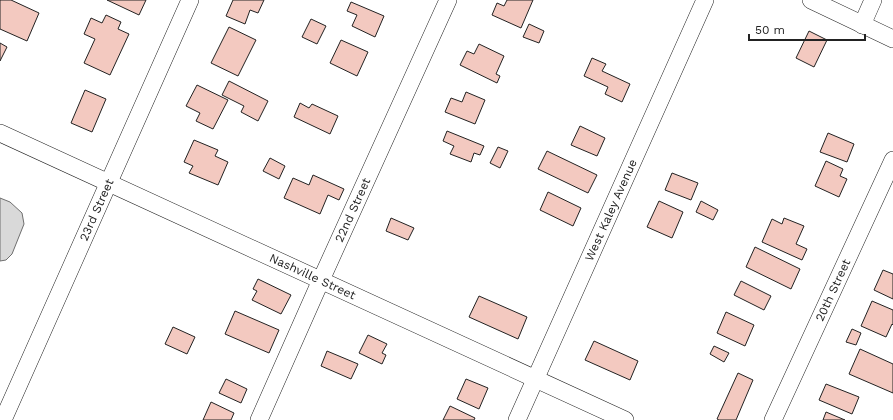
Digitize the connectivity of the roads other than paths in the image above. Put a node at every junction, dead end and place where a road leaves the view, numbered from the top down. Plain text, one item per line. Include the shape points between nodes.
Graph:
1 (190, 0) edge
2 (448, 0) edge
3 (705, 0) edge
4 (811, 0) edge
5 (873, 0) edge
6 (862, 25) junction
7 (893, 39) edge
8 (0, 133) edge
9 (893, 160) edge
10 (108, 182) junction
11 (321, 280) junction
12 (535, 379) junction
13 (3, 420) edge
14 (259, 420) edge
15 (517, 420) edge
16 (625, 420) edge
17 (773, 420) edge

1 - 10 street, 23rd Street
2 - 11 street, 22nd Street
3 - 12 street, West Kaley Avenue
4 - 6 street
5 - 6 street
6 - 7 street
8 - 10 street, Nashville Street
9 - 17 street, 20th Street
10 - 11 street, Nashville Street
10 - 13 street, 23rd Street
11 - 12 street, Nashville Street
11 - 14 street, 22nd Street
12 - 15 street, West Kaley Avenue
12 - 16 street, Nashville Street

